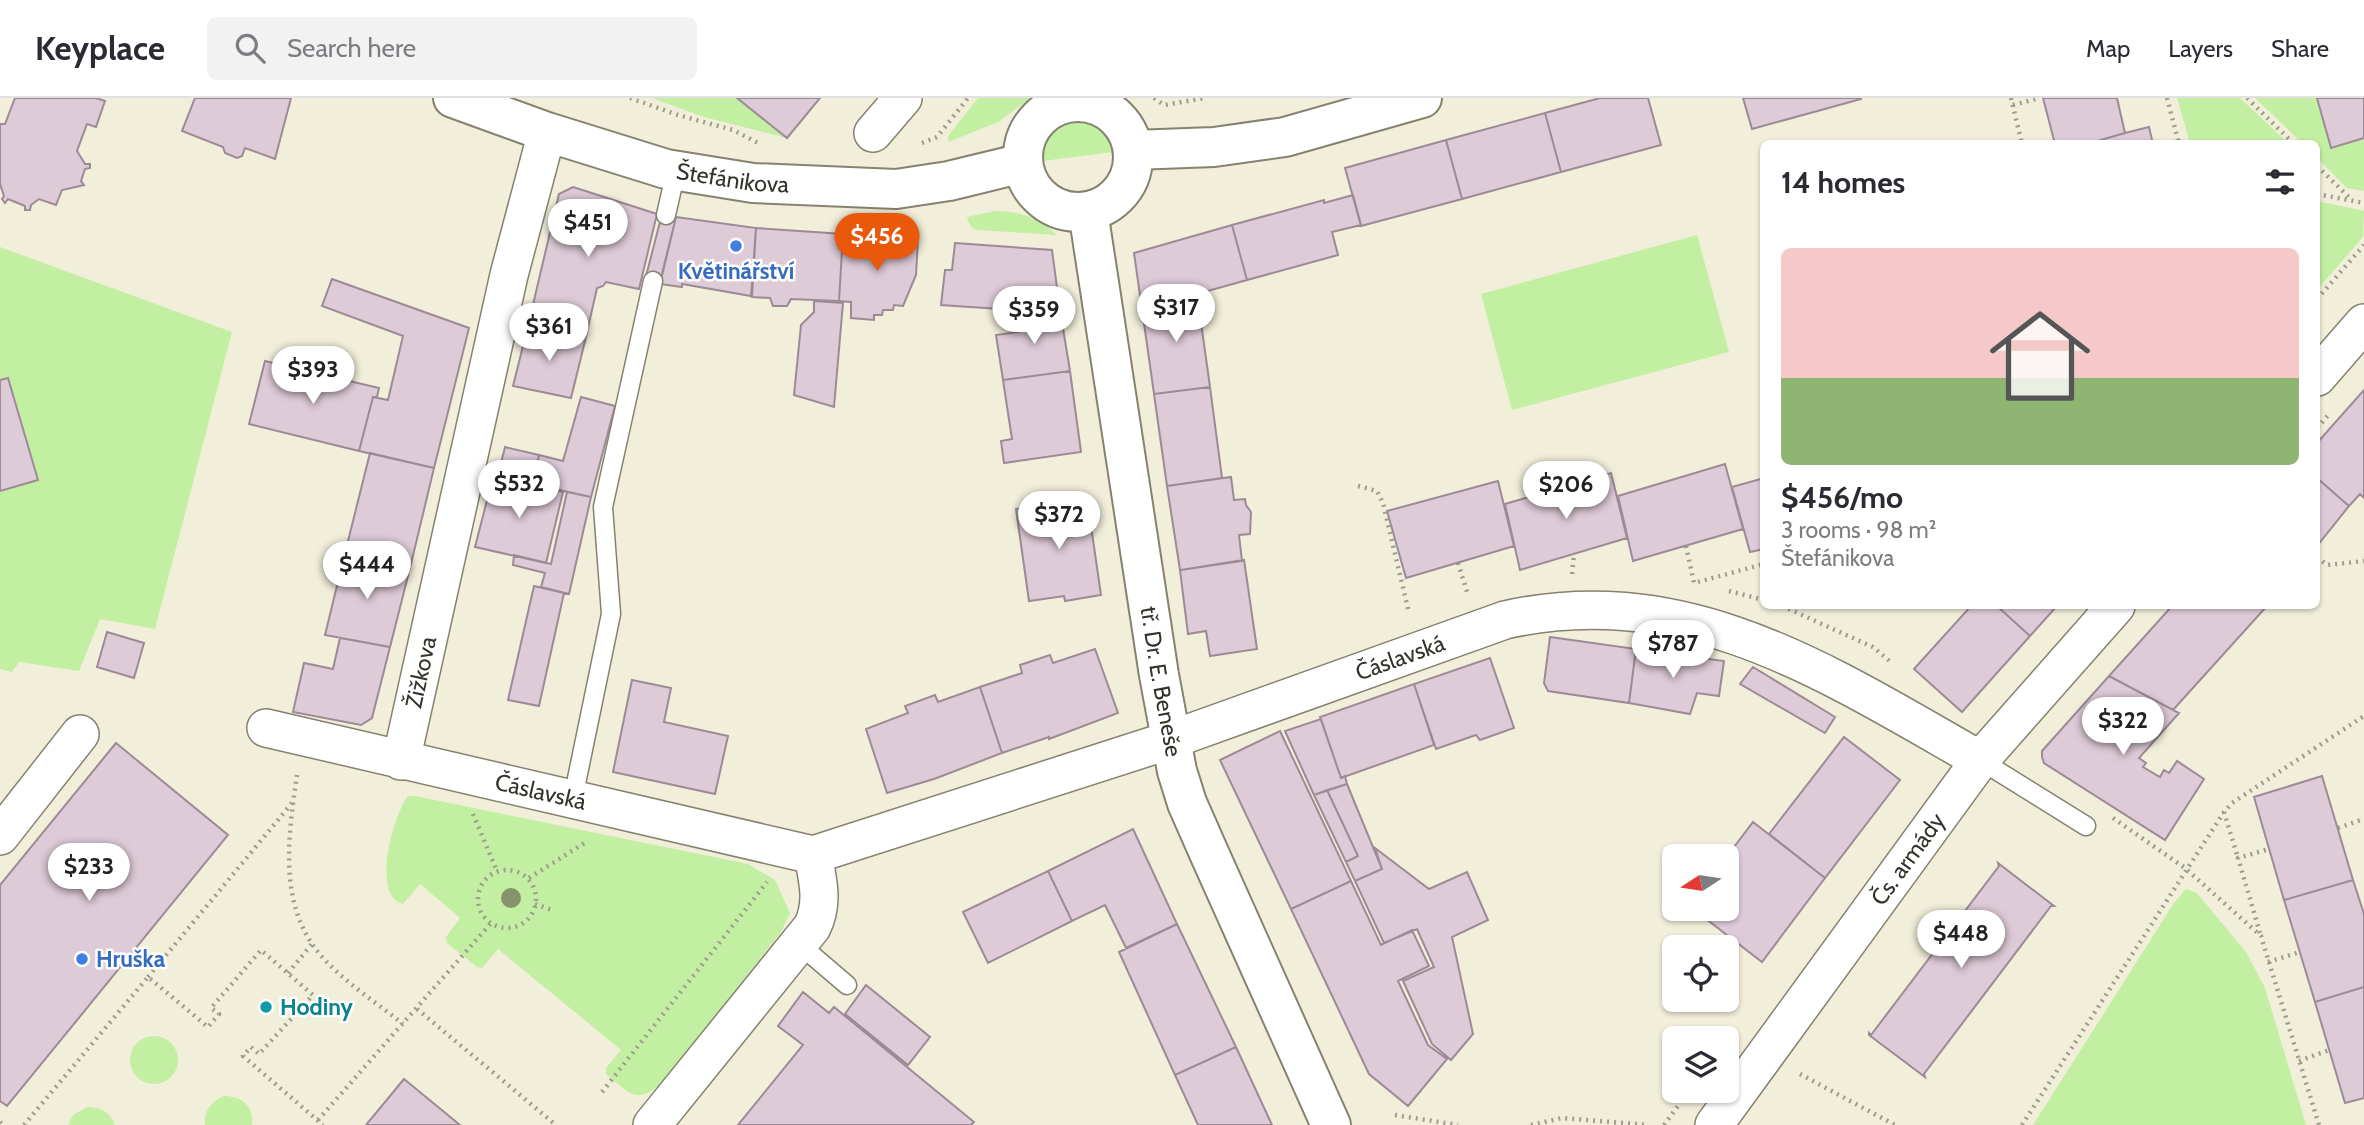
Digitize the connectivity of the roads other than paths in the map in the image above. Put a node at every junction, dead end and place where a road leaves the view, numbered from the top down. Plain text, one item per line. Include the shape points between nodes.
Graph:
1 (453, 98) edge
2 (903, 98) edge
3 (1422, 98) edge
4 (1075, 100) edge
5 (547, 132) junction
6 (873, 133) dead end
7 (1133, 150) junction
8 (1023, 163) junction
9 (676, 171) junction
10 (1088, 211) junction
11 (666, 215) dead end
12 (653, 281) dead end
13 (2364, 323) edge
14 (2320, 374) edge
15 (2113, 609) edge
16 (267, 729) dead end
17 (80, 734) dead end
18 (1170, 740) junction
19 (1980, 760) junction
20 (401, 761) junction
21 (573, 798) junction
22 (2086, 825) road end
23 (0, 835) edge
24 (813, 855) junction
25 (799, 944) junction
26 (846, 985) dead end
27 (652, 1125) edge
28 (1331, 1125) edge
29 (1714, 1125) edge

1 - 5 main road, Štefánikova
2 - 6 street
3 - 7 main road via 1285,137 1214,147
4 - 7 main road via 1114,114
4 - 8 main road via 1038,119 1026,139
5 - 9 main road, Štefánikova
5 - 20 street, Žižkova via 509,275
7 - 10 main road via 1123,190
8 - 9 main road, Štefánikova via 949,181 884,189 753,183
8 - 10 main road via 1031,186 1048,203 1064,210
9 - 11 lane
10 - 18 main road, tř. Dr. E. Beneše
12 - 21 lane via 603,507 611,614
13 - 14 street
15 - 19 street, Čs. armády
16 - 20 street, Čáslavská
17 - 23 street
18 - 19 street, Čáslavská via 1505,620 1535,613 1600,609 1672,617 1732,634 1858,690
18 - 24 street, Čáslavská
18 - 28 main road, tř. Dr. E. Beneše via 1187,803
19 - 22 lane
19 - 29 street, Čs. armády
20 - 21 street, Čáslavská
21 - 24 street, Čáslavská
24 - 25 street via 819,909
25 - 26 lane
25 - 27 street

